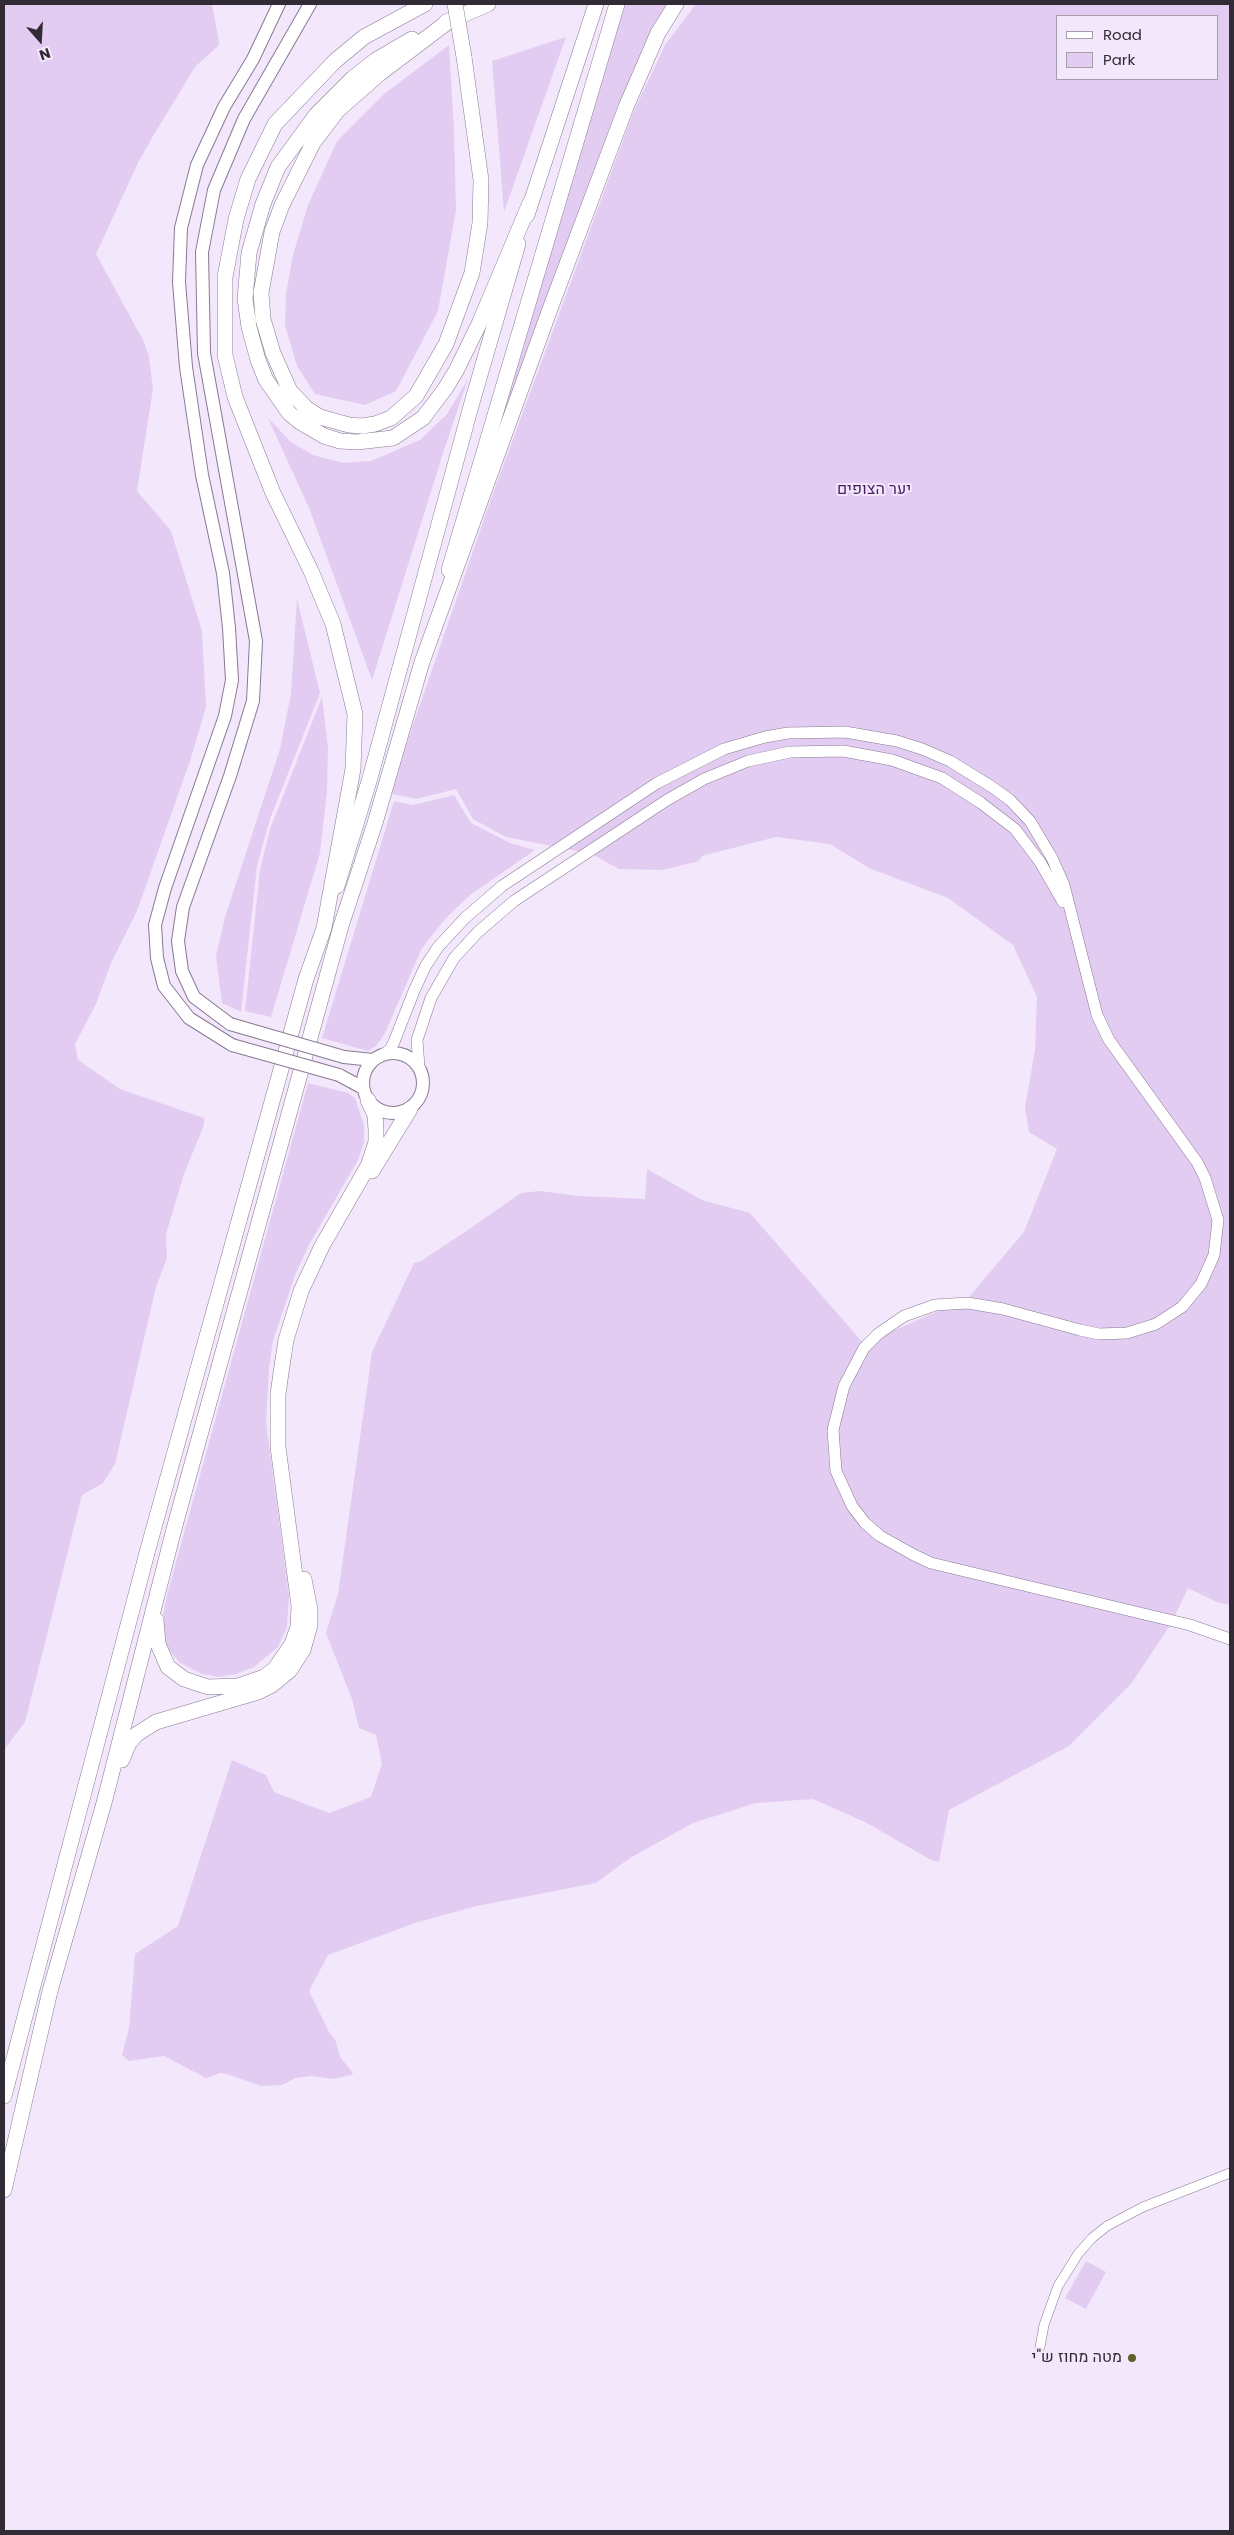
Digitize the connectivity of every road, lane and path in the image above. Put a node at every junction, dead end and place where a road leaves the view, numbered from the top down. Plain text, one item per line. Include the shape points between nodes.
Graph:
1 (279, 4) edge
2 (310, 4) edge
3 (425, 4) edge
4 (455, 4) edge
5 (488, 4) edge
6 (676, 4) edge
7 (616, 10) edge
8 (594, 11) edge
9 (449, 21) junction
10 (530, 204) junction
11 (422, 662) junction
12 (324, 928) junction
13 (1075, 934) junction
14 (376, 1058) junction
15 (419, 1067) junction
16 (365, 1094) junction
17 (410, 1109) junction
18 (340, 1214) junction
19 (288, 1512) junction
20 (174, 1530) junction
21 (1230, 1639) edge
22 (104, 1803) junction
23 (4, 2096) edge
24 (1230, 2173) edge
25 (4, 2190) edge
26 (1040, 2347) dead end

1 - 16 main road, bridge via 197,165 181,228 179,282 186,367 202,475 223,572 232,680 225,716 165,888 156,925 157,958 164,986 189,1018 232,1045 339,1075
2 - 14 main road, bridge via 244,119 214,190 202,252 204,353 256,641 253,701 183,907 178,941 182,971 194,997 230,1024 344,1057
3 - 12 main road via 364,37 335,61 275,124 248,179 225,277 225,355 235,397 273,493 333,624 355,714 353,769
4 - 9 main road, bridge via 481,180 480,223 472,273 446,344 416,396 391,418 375,424 349,425 320,417 290,391 273,353 263,319 261,292 272,232 313,143 338,110
5 - 9 main road
6 - 11 main road via 658,33 626,107
7 - 11 main road
8 - 10 main road
9 - 10 main road via 376,60 353,78 299,135 269,186 250,246 246,299 258,360 266,380 288,413 324,436 357,442 393,438 423,418 445,389 459,363
10 - 12 main road via 471,406 370,778
11 - 20 main road via 341,926
12 - 23 main road via 306,979 148,1549
13 - 14 street via 1064,885 1042,839 1010,800 971,773 922,749 897,741 818,731 765,737 724,749 657,783 502,886 438,947 414,991 390,1050
13 - 15 street via 1051,879 1015,829 981,802 942,778 892,760 843,751 819,750 768,756 731,766 667,800 514,901 478,932 454,958 431,998 417,1040
13 - 21 street via 1097,1015 1109,1040 1197,1162 1212,1194 1218,1236 1209,1269 1182,1307 1156,1324 1127,1333 1080,1330 1004,1309 968,1303 935,1305 904,1316 864,1348 844,1386 833,1430 836,1471 852,1506 866,1523 880,1536 914,1556 931,1563 1190,1625
14 - 15 main road via 387,1053 406,1055
14 - 16 main road via 364,1073
15 - 17 main road via 423,1076 422,1094
16 - 17 main road via 374,1107 392,1114
16 - 18 main road via 375,1115 376,1142 360,1183
17 - 18 main road via 370,1175
18 - 19 main road via 301,1291 286,1340 278,1447
19 - 20 main road via 299,1606 298,1627 292,1644 274,1670 238,1686 208,1687 194,1683 175,1674 162,1658 156,1634 156,1616
19 - 22 main road via 310,1610 307,1639 298,1660 282,1678 265,1688 167,1717 138,1734 129,1743
20 - 22 main road
22 - 25 main road via 50,1991
24 - 26 street via 1130,2213 1092,2238 1058,2286

